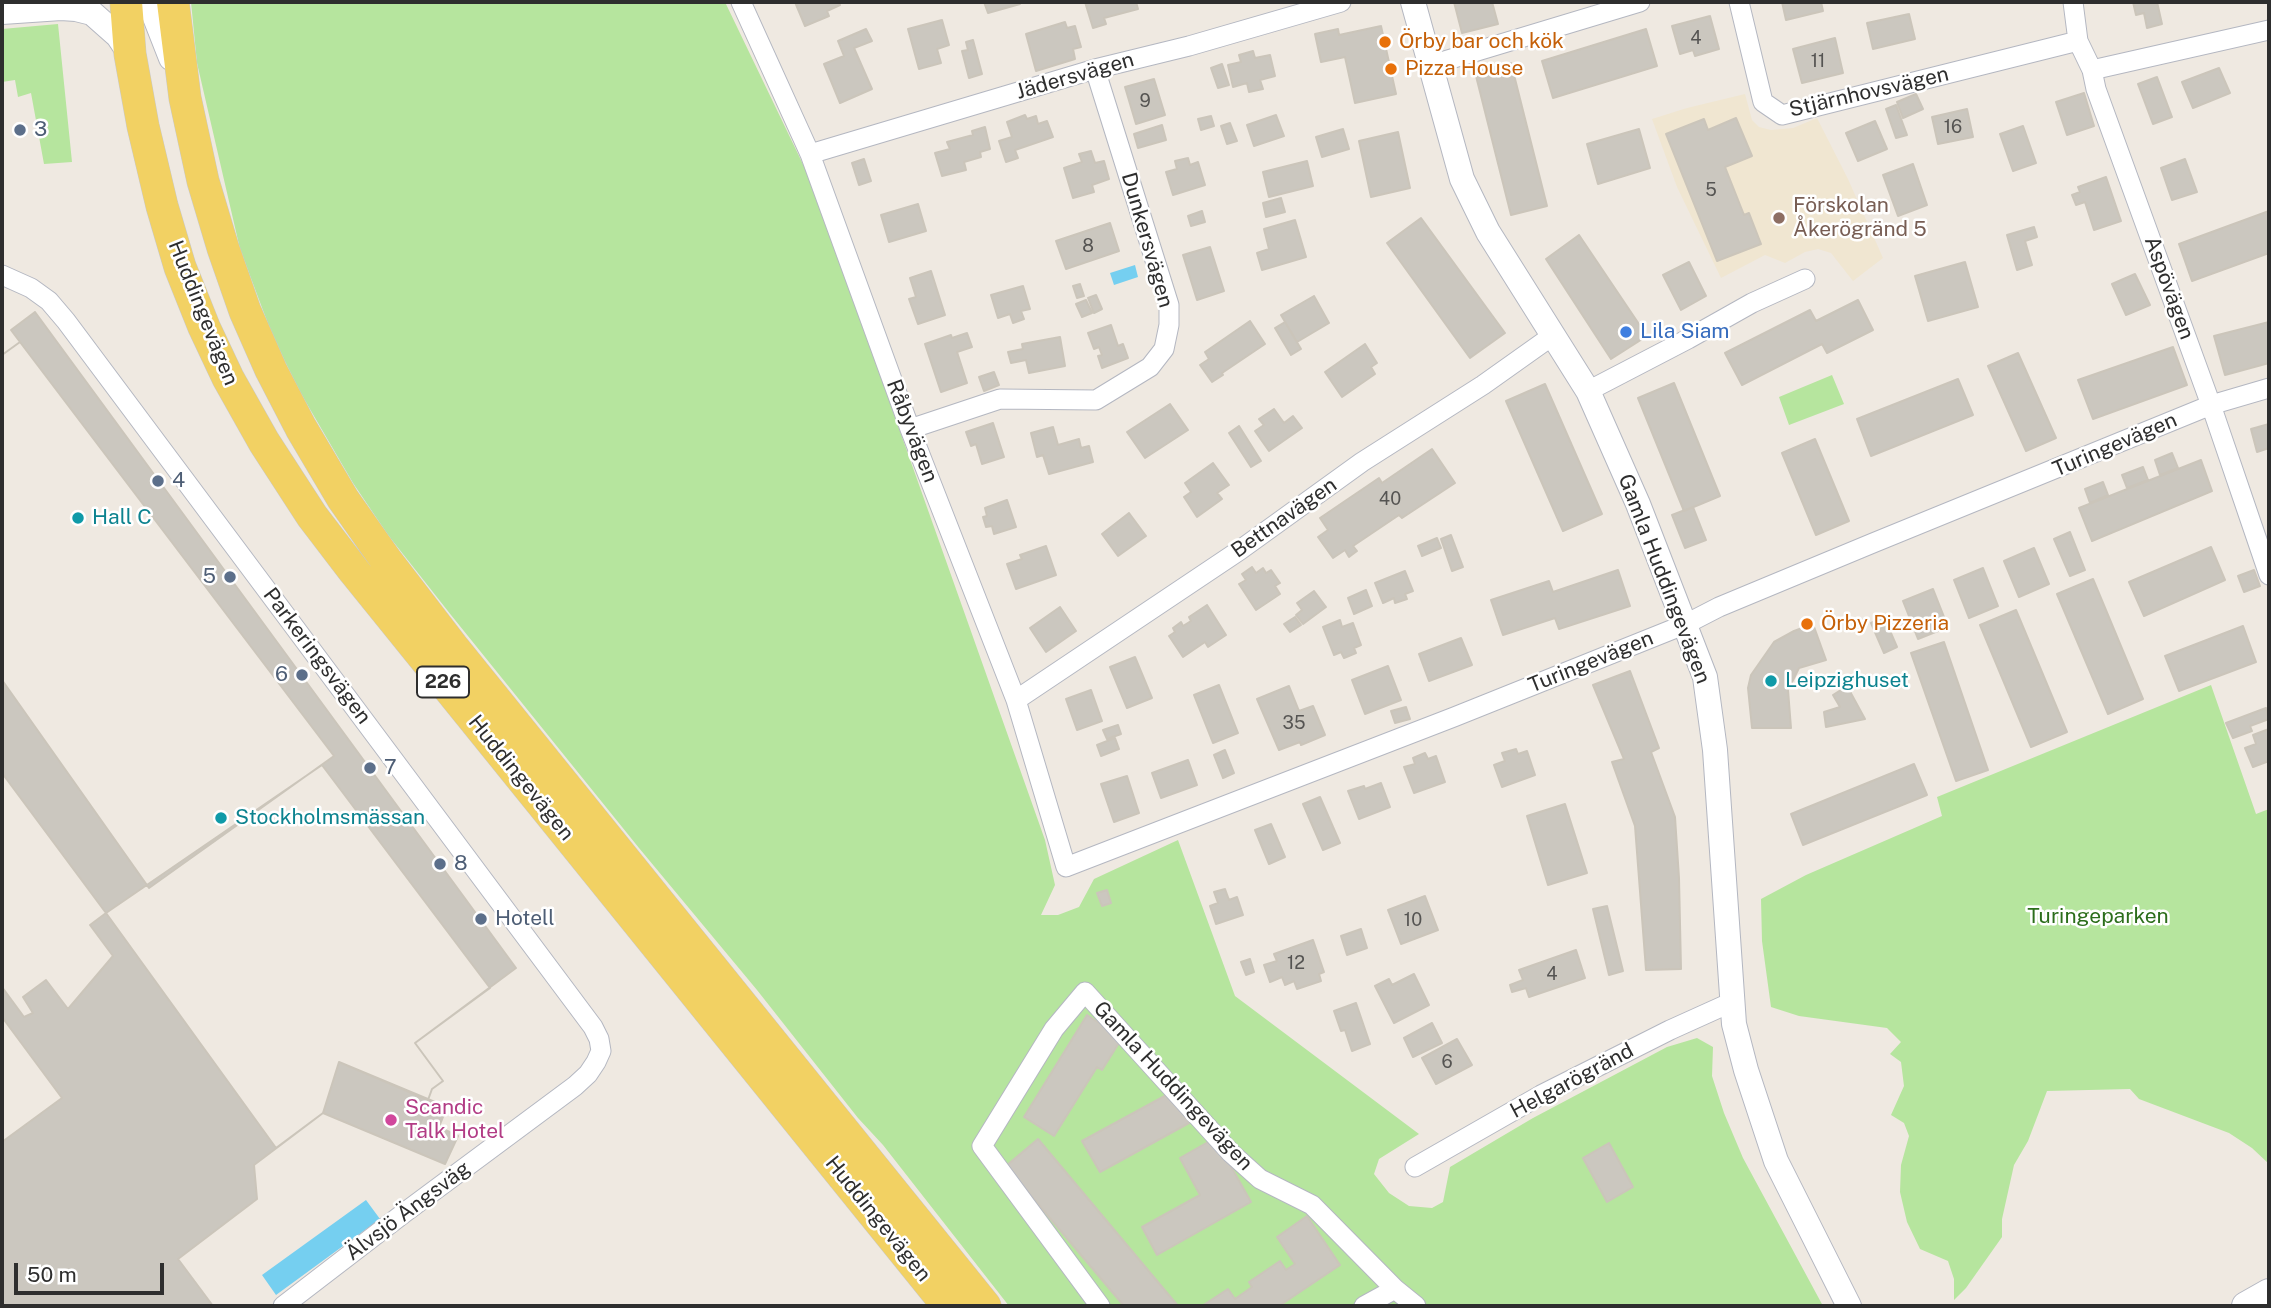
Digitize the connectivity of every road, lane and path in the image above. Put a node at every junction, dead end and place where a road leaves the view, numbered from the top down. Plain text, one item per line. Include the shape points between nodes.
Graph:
1 (55, 2) edge
2 (126, 2) edge
3 (149, 2) edge
4 (173, 2) edge
5 (741, 2) edge
6 (1340, 2) edge
7 (1413, 2) edge
8 (1640, 2) edge
9 (1739, 2) edge
10 (2073, 2) edge
11 (11, 11) edge
12 (2269, 30) edge
13 (2078, 41) junction
14 (130, 54) junction
15 (1431, 65) junction
16 (1095, 69) junction
17 (2092, 70) junction
18 (186, 98) junction
19 (810, 154) junction
20 (2, 275) edge
21 (1805, 279) dead end
22 (1552, 336) junction
23 (2269, 388) edge
24 (1588, 391) junction
25 (2211, 405) junction
26 (910, 429) junction
27 (2269, 575) edge
28 (1686, 624) junction
29 (1016, 700) junction
30 (1066, 867) joint
31 (1732, 1002) junction
32 (596, 1062) joint
33 (1415, 1167) dead end
34 (1395, 1289) junction
35 (2269, 1293) edge
36 (302, 1297) edge
37 (946, 1304) edge
38 (283, 1306) edge
39 (985, 1306) edge
40 (1100, 1306) edge
41 (1364, 1306) edge
42 (1416, 1306) edge
43 (1849, 1306) edge
44 (2246, 1306) edge

1 - 11 street
2 - 14 main road, Huddingevägen / 226
3 - 18 street
4 - 18 main road, Huddingevägen / 226
5 - 19 street, Råbyvägen
6 - 16 street, Jädersvägen
7 - 15 street, Gamla Huddingevägen
8 - 15 street
9 - 13 street, Stjärnhovsvägen via 1763,102 1783,115
10 - 13 street, Aspövägen
11 - 14 street via 61,8 92,13
12 - 17 street
13 - 17 street, Aspövägen
14 - 37 main road, Huddingevägen / 226 via 143,126 180,267 228,378 312,516
15 - 22 street, Gamla Huddingevägen via 1462,179 1488,232
16 - 19 street, Jädersvägen
16 - 26 street, Dunkersvägen via 1169,305 1164,349 1150,367 1096,400 1000,398
17 - 25 street, Aspövägen
18 - 39 main road, Huddingevägen / 226 via 203,181 245,311 301,428 343,499 452,646
19 - 26 street, Råbyvägen
20 - 32 street, Parkeringsvägen via 31,288 66,321 593,1027 601,1051
21 - 24 street
22 - 24 street, Gamla Huddingevägen
22 - 29 street, Bettnavägen
23 - 25 street, Turingevägen
24 - 28 street, Gamla Huddingevägen
25 - 27 street, Aspövägen
25 - 28 street, Turingevägen
26 - 29 street, Råbyvägen
28 - 30 street, Turingevägen
28 - 31 street, Gamla Huddingevägen via 1705,677 1715,750
29 - 30 street, Råbyvägen
31 - 33 street, Helgarögränd via 1541,1095
31 - 43 street, Gamla Huddingevägen via 1746,1070 1776,1161
32 - 36 street, Älvsjö Ängsväg via 575,1086 414,1205
34 - 40 street, Gamla Huddingevägen via 1312,1205 1260,1179 1231,1153 1085,992 1054,1029 982,1146
34 - 41 street
34 - 42 street, Gamla Huddingevägen
35 - 44 main road
36 - 38 street, Älvsjö Ängsväg

